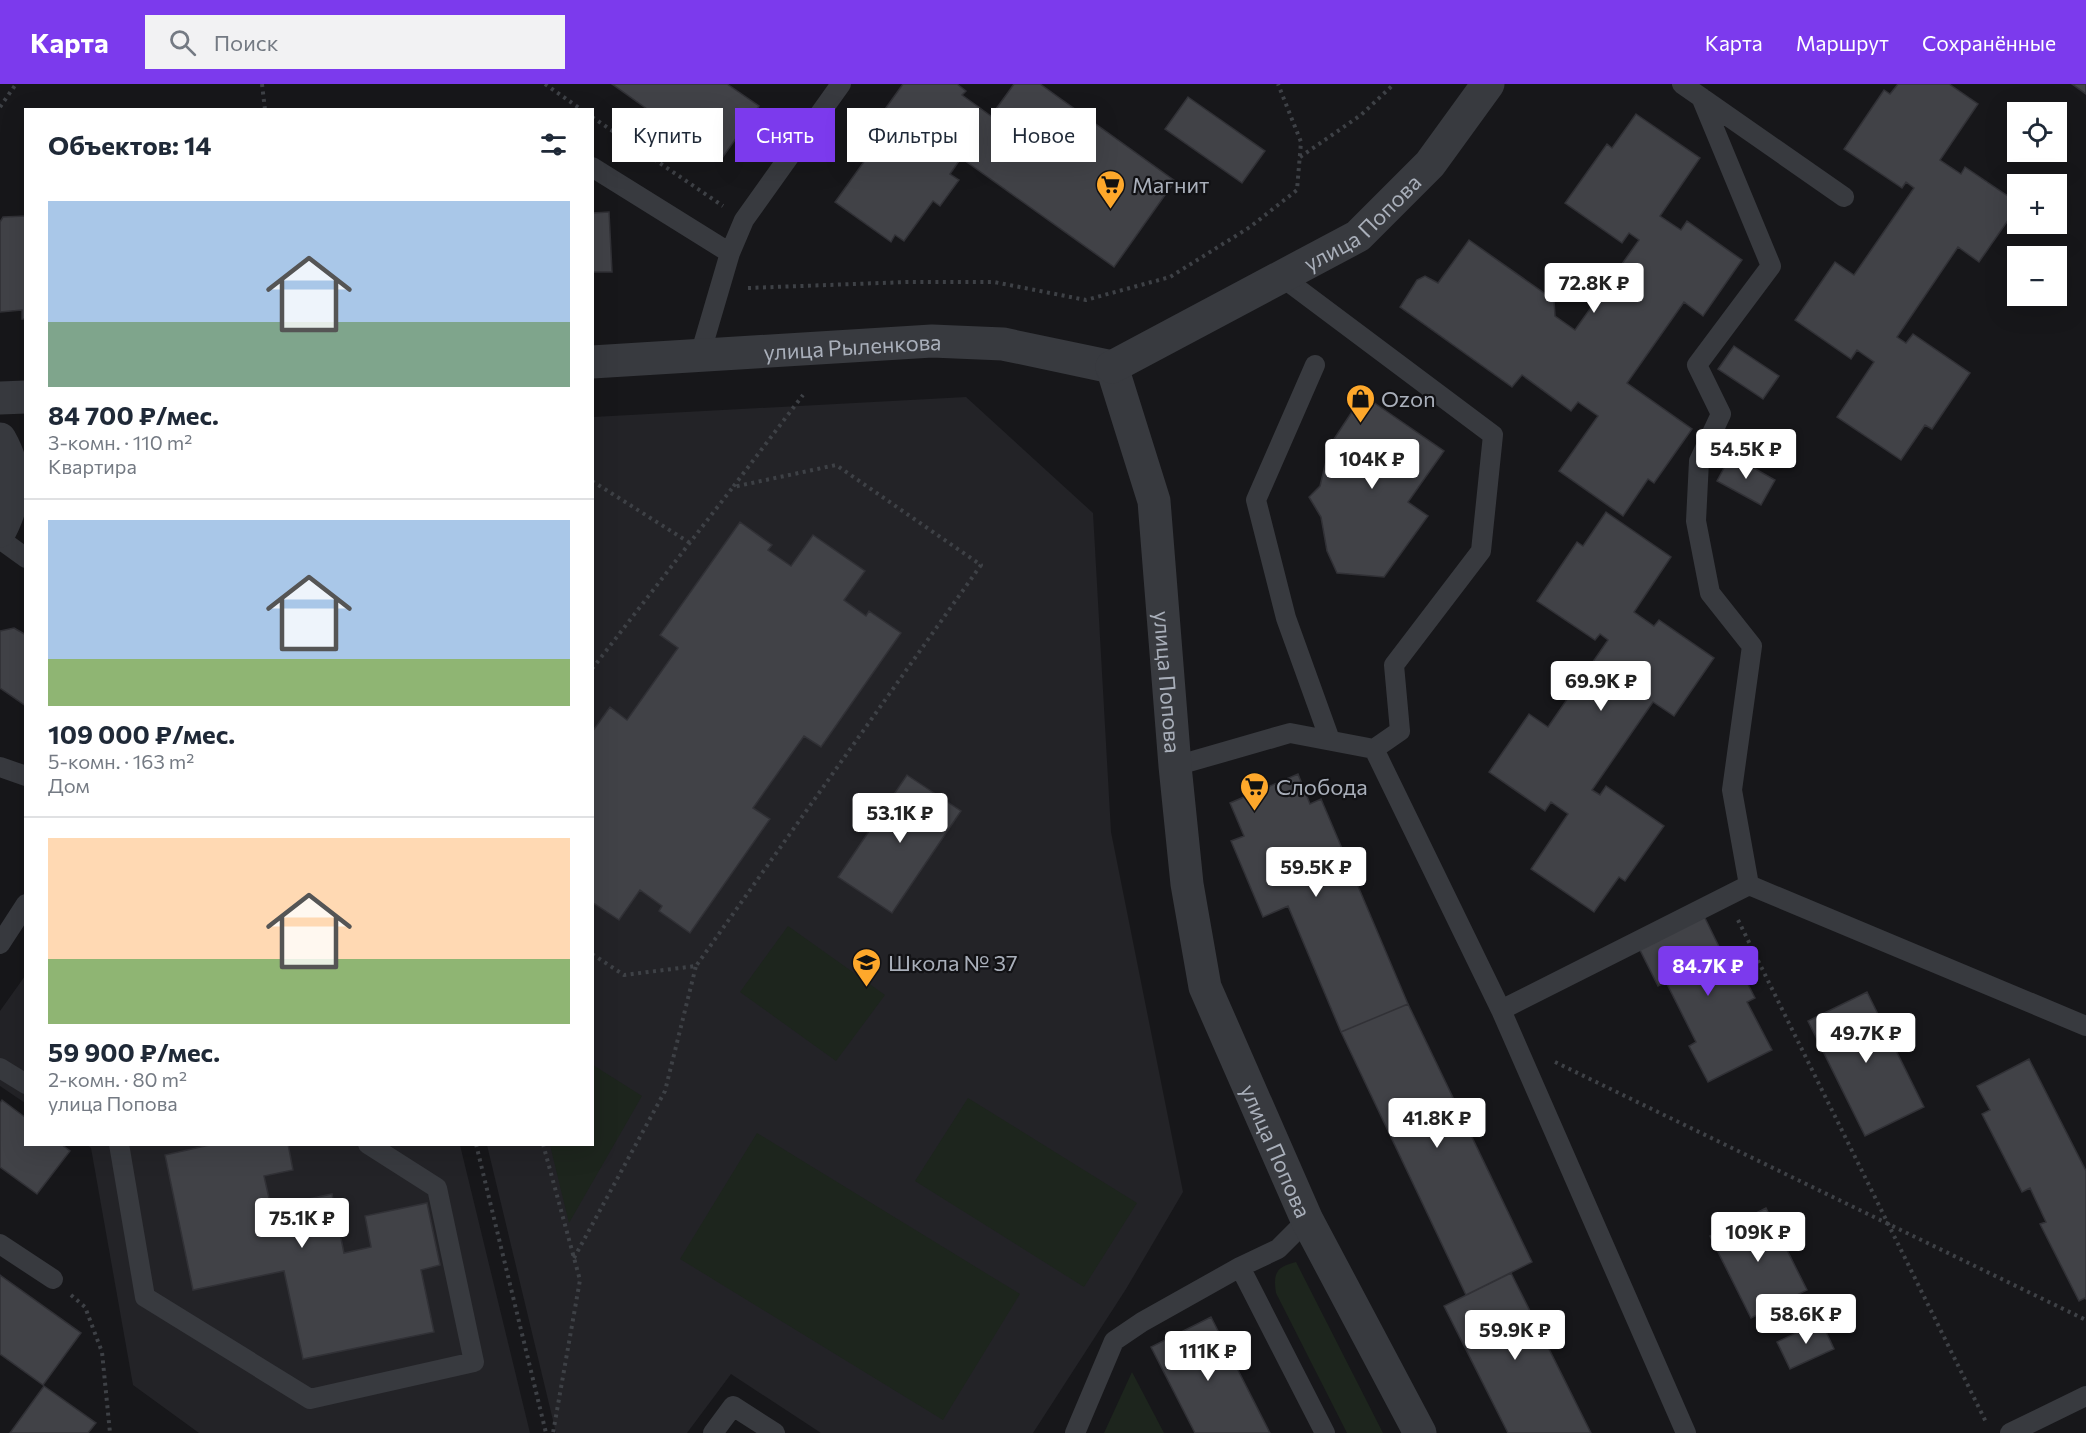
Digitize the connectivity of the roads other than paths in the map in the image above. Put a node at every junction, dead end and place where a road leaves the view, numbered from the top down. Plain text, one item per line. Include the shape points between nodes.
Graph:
1 (841, 84) edge
2 (1488, 84) edge
3 (1682, 84) edge
4 (1701, 97) junction
5 (594, 168) edge
6 (1844, 197) dead end
7 (730, 253) junction
8 (1282, 277) junction
9 (700, 355) junction
10 (594, 362) edge
11 (1315, 365) dead end
12 (1112, 367) junction
13 (24, 397) edge
14 (0, 398) edge
15 (12, 441) edge
16 (0, 531) edge
17 (0, 539) edge
18 (24, 557) edge
19 (1330, 740) junction
20 (1374, 749) junction
21 (1175, 766) junction
22 (0, 767) edge
23 (24, 775) edge
24 (1749, 885) junction
25 (24, 907) edge
26 (0, 944) edge
27 (1501, 1010) junction
28 (2086, 1026) edge
29 (0, 1068) edge
30 (24, 1083) edge
31 (119, 1146) edge
32 (371, 1146) edge
33 (1307, 1220) junction
34 (0, 1244) edge
35 (1240, 1267) junction
36 (52, 1279) road end
37 (2086, 1396) edge
38 (713, 1433) edge
39 (775, 1433) edge
40 (1075, 1433) edge
41 (1325, 1433) edge
42 (1420, 1433) edge
43 (1686, 1433) edge
44 (2010, 1433) edge

1 - 7 lane via 744,220
2 - 8 street, улица Попова via 1430,165 1358,236
3 - 4 lane
4 - 6 lane
4 - 24 lane via 1771,266 1697,365 1721,414 1699,461 1696,521 1710,593 1752,646 1732,790
5 - 7 lane
7 - 9 lane
8 - 12 street, улица Попова
8 - 20 lane via 1494,435 1481,551 1394,664 1400,730
9 - 10 street, улица Рыленкова
9 - 12 street, улица Рыленкова via 932,340 1003,344
11 - 19 lane via 1256,500 1286,618
12 - 21 street, улица Попова via 1154,501
13 - 14 street
15 - 16 street via 14,484 10,512
17 - 18 lane
19 - 20 lane
19 - 21 lane via 1290,733
20 - 27 lane
21 - 33 street, улица Попова via 1187,884 1205,987
22 - 23 lane
24 - 27 lane
24 - 28 lane
25 - 26 lane
27 - 43 lane
29 - 30 lane
31 - 32 lane via 145,1297 310,1399 474,1362 437,1188
33 - 35 lane via 1278,1249
33 - 42 street, улица Попова
34 - 36 lane
35 - 40 lane via 1114,1341
35 - 41 lane
37 - 44 lane
38 - 39 lane via 733,1406

